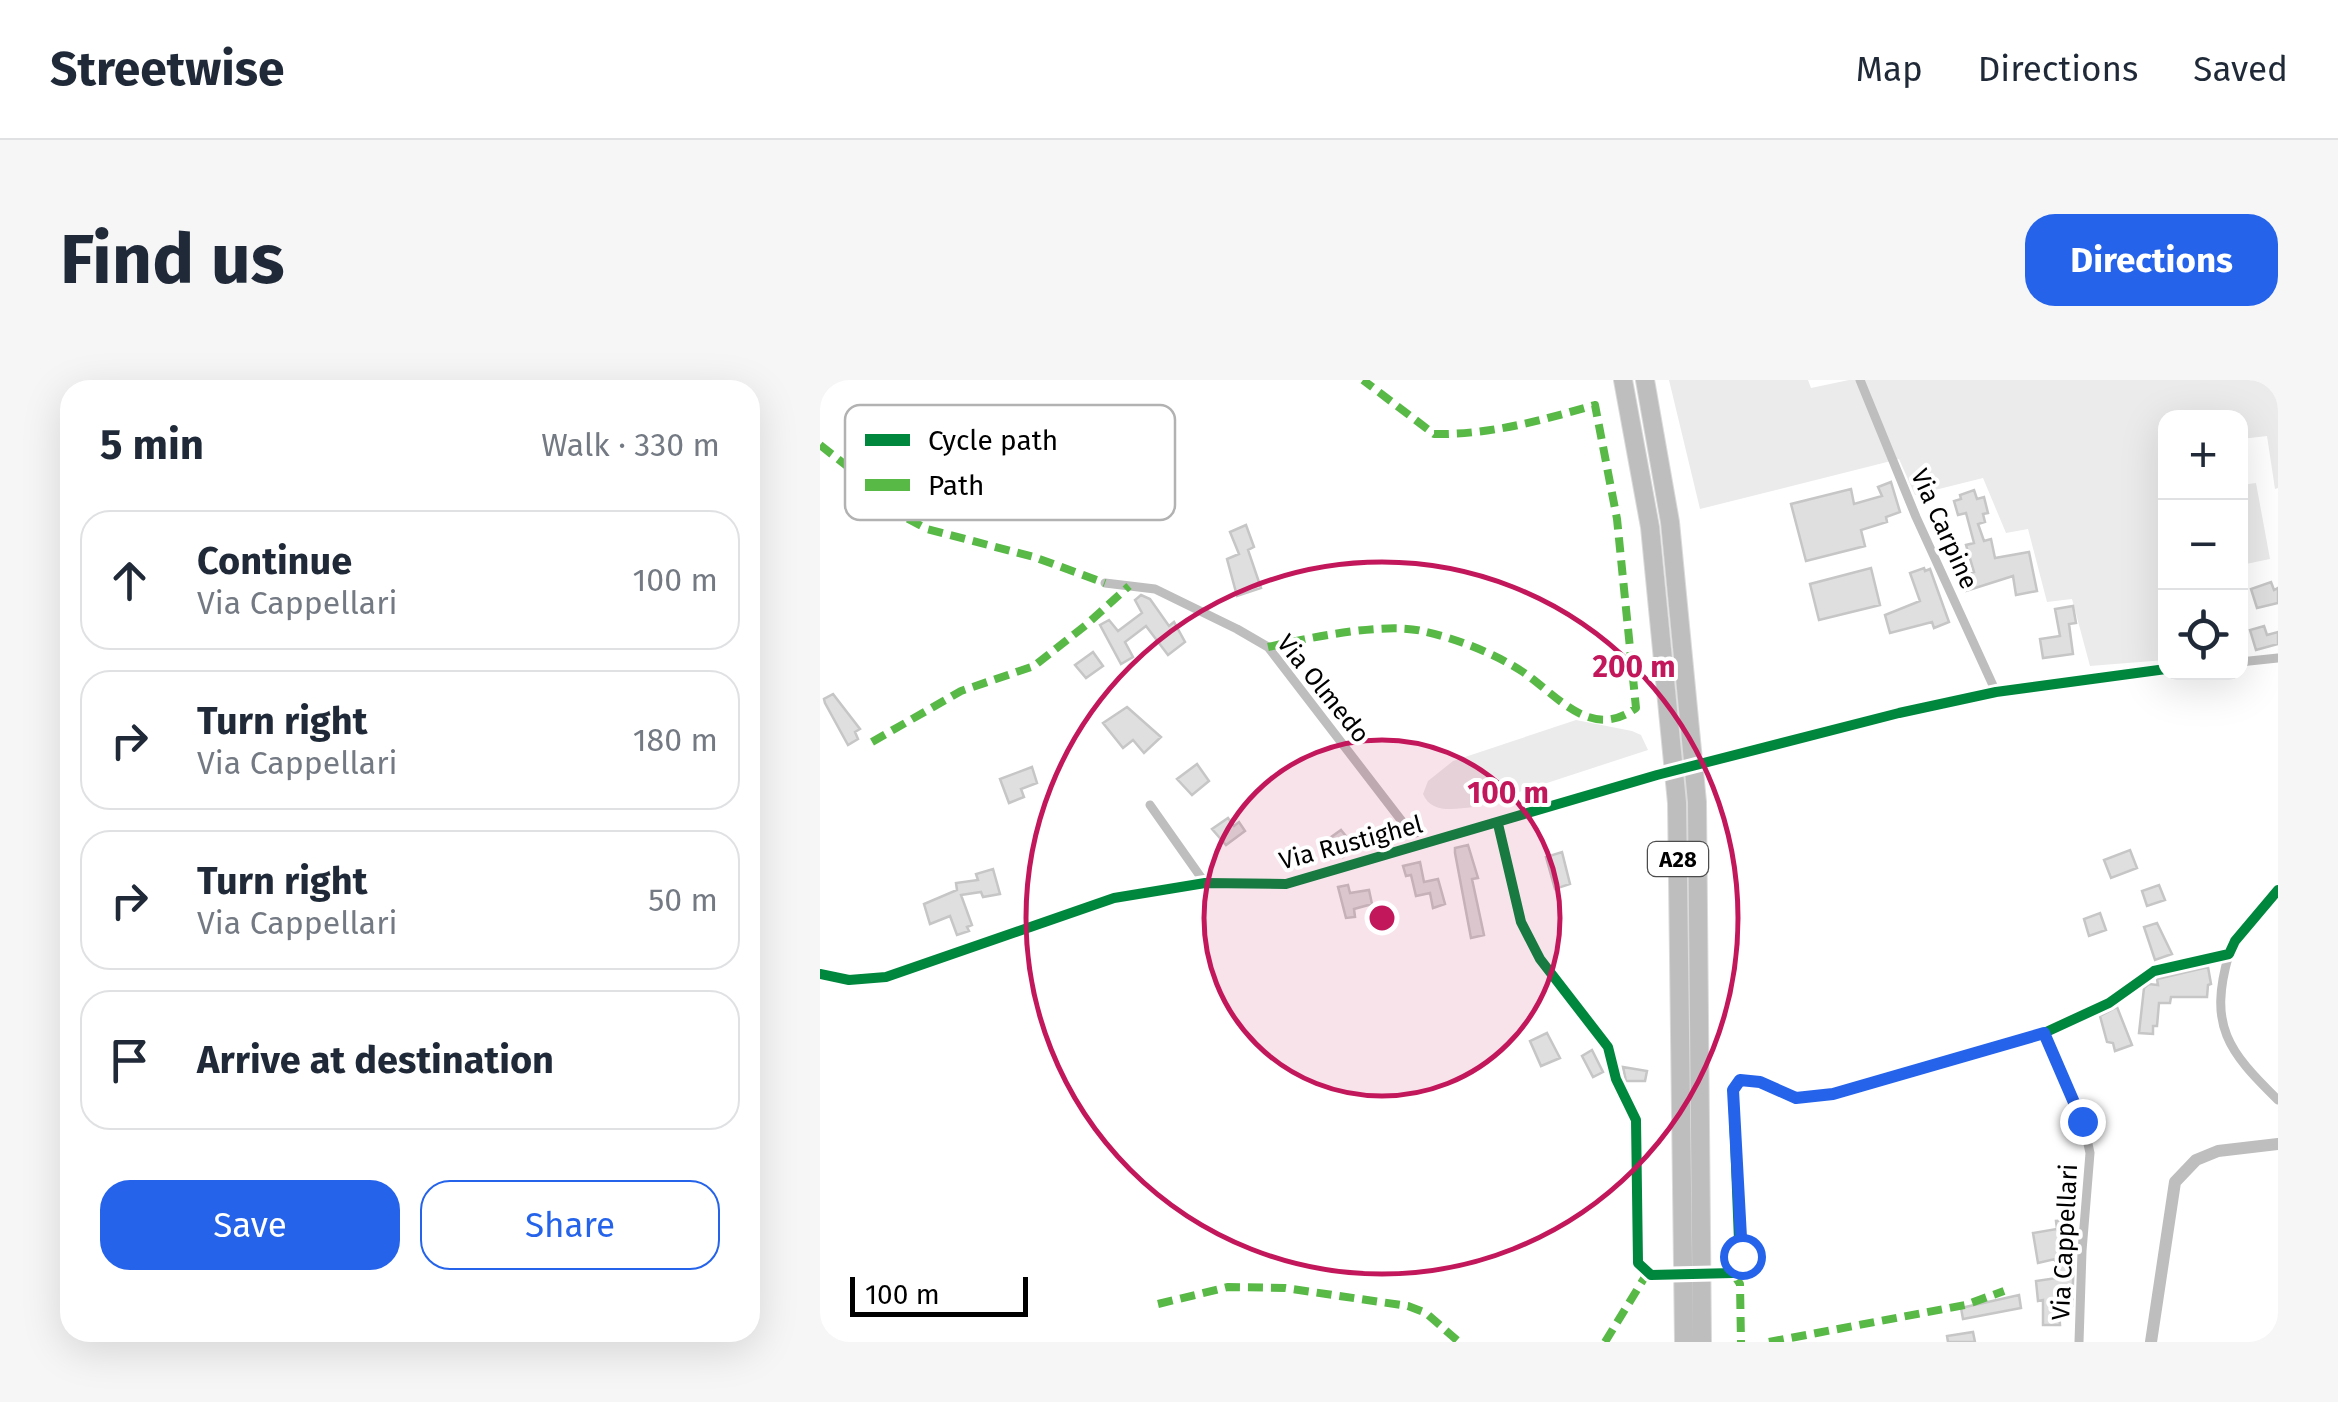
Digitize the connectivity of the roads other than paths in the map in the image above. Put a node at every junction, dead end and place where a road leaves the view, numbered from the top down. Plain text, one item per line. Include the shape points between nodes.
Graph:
1 (1624, 380) edge
2 (1645, 380) edge
3 (1860, 380) edge
4 (1106, 583) dead end
5 (2278, 658) edge
6 (2248, 661) edge
7 (2158, 671) edge
8 (1996, 692) junction
9 (1706, 762) dead end
10 (1657, 775) dead end
11 (1150, 805) dead end
12 (1498, 824) junction
13 (1422, 846) junction
14 (1205, 882) junction
15 (2278, 890) edge
16 (2229, 954) junction
17 (820, 974) edge
18 (2044, 1033) junction
19 (2278, 1100) edge
20 (1666, 1275) dead end
21 (1712, 1275) dead end
22 (1684, 1342) edge
23 (1702, 1342) edge
24 (2079, 1342) edge

1 - 22 highway, A28 via 1650,527 1677,803
2 - 23 highway, A28 via 1670,522 1696,802
3 - 8 street, Via Carpine
4 - 13 street, Via Olmedo via 1154,589 1268,648
5 - 6 street
7 - 8 street
8 - 9 street
10 - 12 street, Via Rustighel
11 - 14 street
12 - 13 street, Via Rustighel
12 - 20 street via 1521,922 1540,960 1608,1048 1636,1120 1638,1263 1651,1276
13 - 14 street, Via Rustighel via 1286,884
14 - 17 street, Via Rustighel via 1114,898 886,977
15 - 16 street
16 - 18 street via 2154,971 2109,1003
16 - 19 street via 2220,997 2230,1045
18 - 21 street via 1833,1094 1796,1098 1740,1080 1733,1090 1742,1256 1733,1273
18 - 24 street, Via Cappellari via 2090,1152

